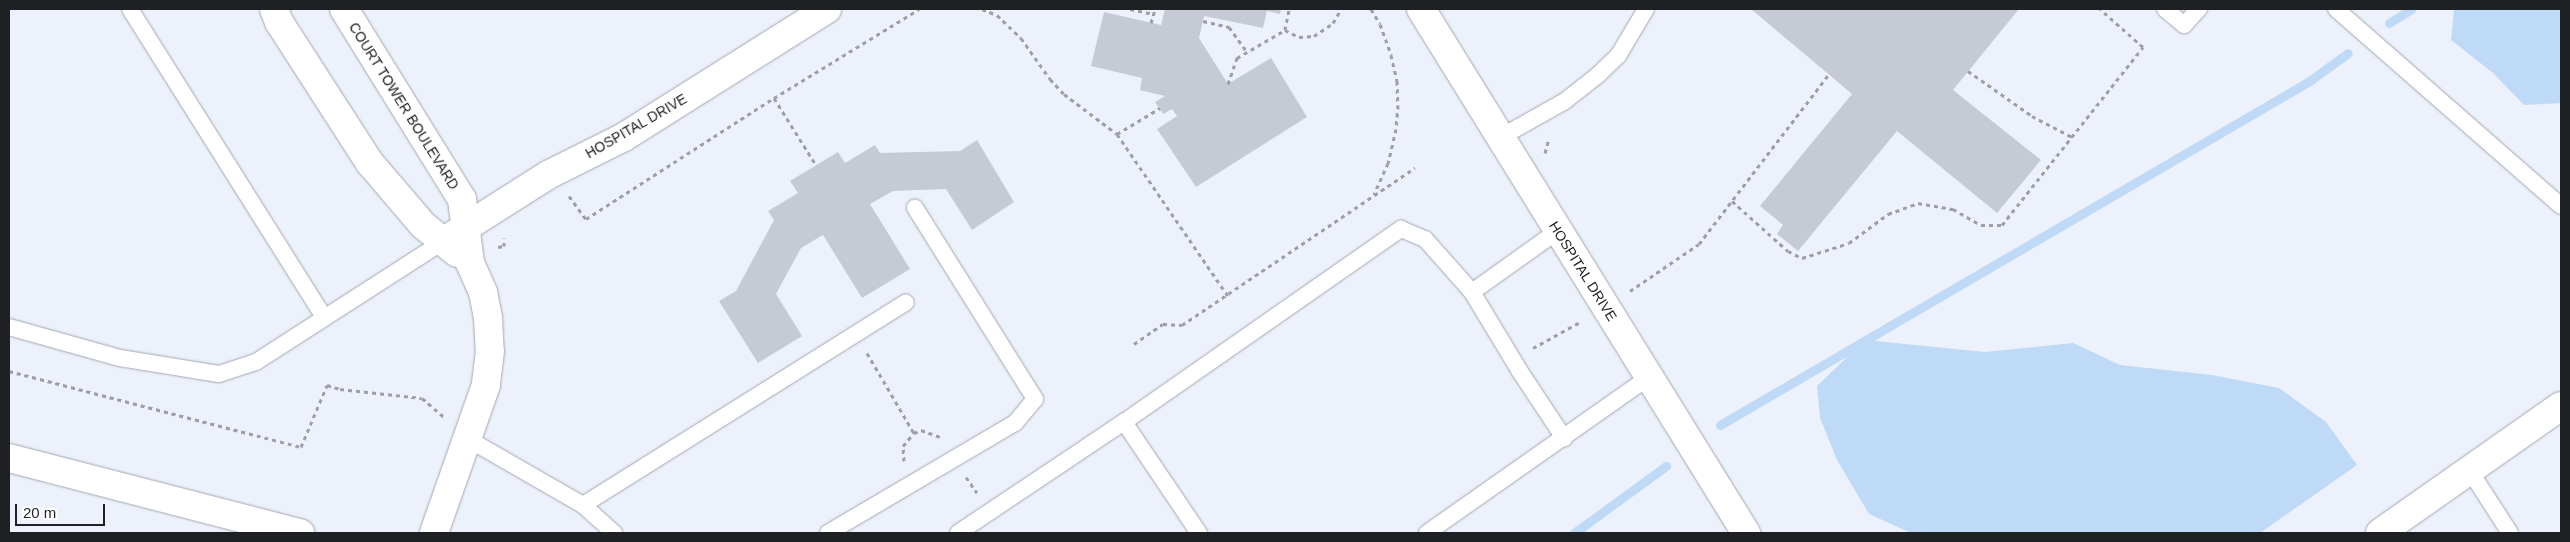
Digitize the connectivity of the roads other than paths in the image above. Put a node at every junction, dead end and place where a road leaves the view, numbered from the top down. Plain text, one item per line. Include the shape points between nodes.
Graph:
1 (130, 9) edge
2 (274, 9) edge
3 (344, 9) edge
4 (828, 9) edge
5 (1421, 9) edge
6 (1646, 9) edge
7 (2165, 9) edge
8 (2199, 9) edge
9 (2336, 9) edge
10 (1502, 137) junction
11 (2561, 206) edge
12 (915, 208) dead end
13 (1558, 230) junction
14 (455, 234) junction
15 (1472, 292) junction
16 (906, 302) dead end
17 (323, 316) junction
18 (9, 327) edge
19 (1649, 377) junction
20 (2561, 406) edge
21 (1124, 422) junction
22 (1564, 438) junction
23 (468, 439) junction
24 (9, 458) edge
25 (2470, 471) junction
26 (583, 505) junction
27 (300, 533) edge
28 (434, 533) edge
29 (614, 533) edge
30 (828, 533) edge
31 (958, 533) edge
32 (1199, 533) edge
33 (1427, 533) edge
34 (1746, 533) edge
35 (2380, 533) edge
36 (2510, 533) edge

1 - 17 lane
2 - 14 street via 279,22 370,163 423,225
3 - 14 street, COURT TOWER BOULEVARD via 462,198
4 - 14 street, HOSPITAL DRIVE via 624,137 548,175
5 - 10 street, HOSPITAL DRIVE
6 - 10 lane via 1618,56 1598,75 1565,101
7 - 8 lane via 2184,25
9 - 11 lane
10 - 13 street, HOSPITAL DRIVE
12 - 30 lane via 1035,399 1015,423
13 - 15 lane
13 - 19 street, HOSPITAL DRIVE
14 - 17 lane
14 - 23 street, COURT TOWER BOULEVARD via 486,303 490,351 486,385
15 - 21 lane via 1426,239 1401,228
15 - 22 lane
16 - 26 lane
17 - 18 lane via 256,362 218,374 120,358
19 - 22 lane
19 - 34 street, HOSPITAL DRIVE
20 - 25 street
21 - 31 lane
21 - 32 lane
22 - 33 lane
23 - 26 lane
23 - 28 street, COURT TOWER BOULEVARD
24 - 27 street
25 - 35 street
25 - 36 lane
26 - 29 lane

